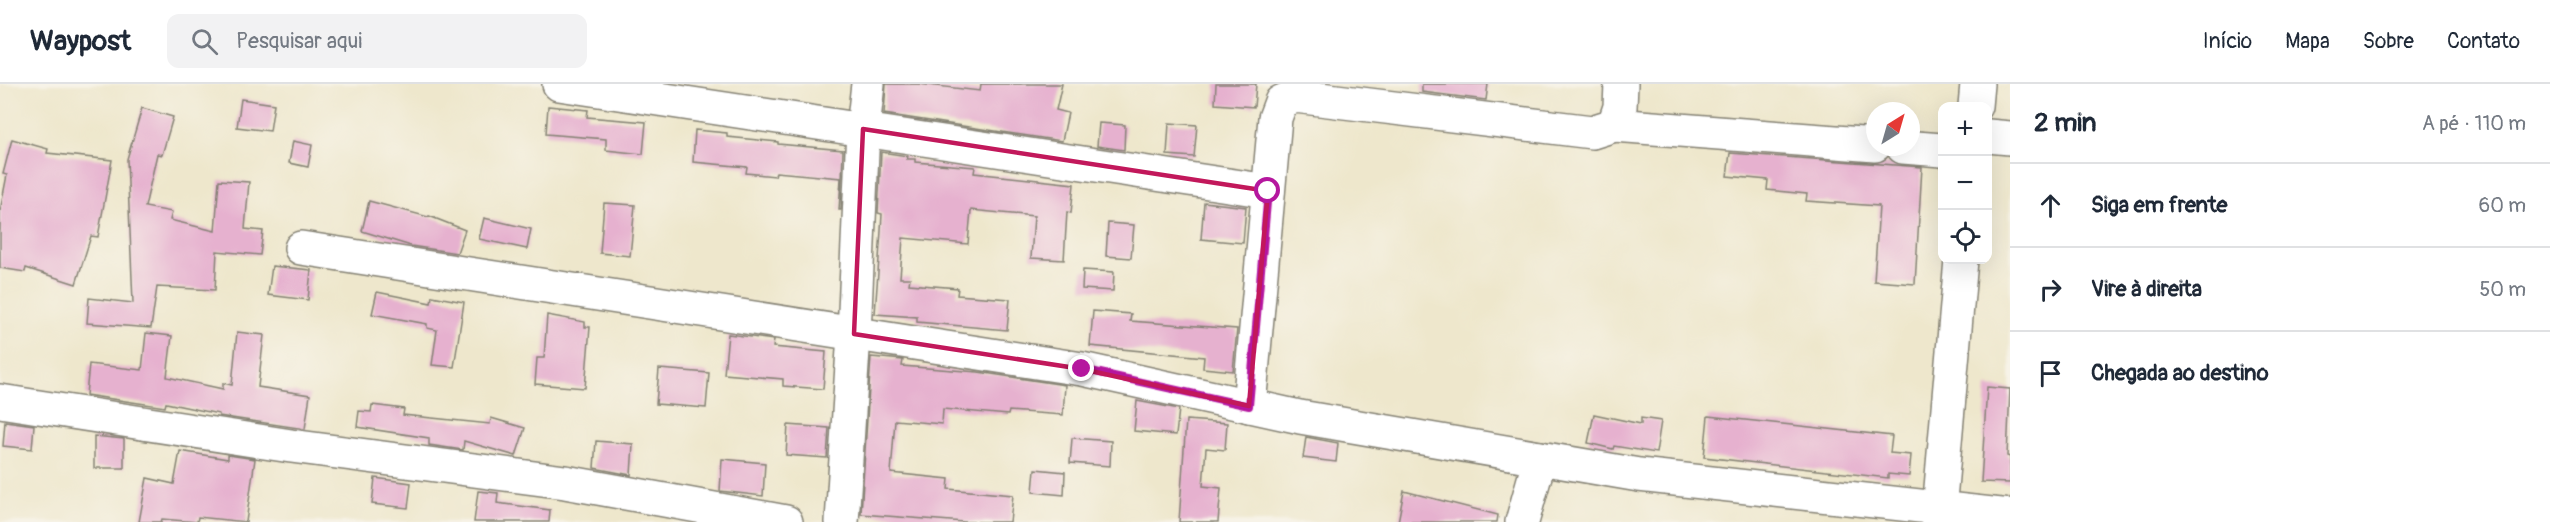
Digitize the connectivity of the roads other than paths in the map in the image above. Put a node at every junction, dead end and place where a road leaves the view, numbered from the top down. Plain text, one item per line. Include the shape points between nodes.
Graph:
1 (559, 84) edge
2 (868, 84) edge
3 (1621, 84) edge
4 (1977, 84) edge
5 (1393, 96) edge
6 (1975, 102) edge
7 (1614, 125) junction
8 (863, 129) junction
9 (1992, 136) edge
10 (2010, 138) edge
11 (1866, 144) edge
12 (1920, 148) edge
13 (1938, 150) edge
14 (1268, 191) junction
15 (301, 248) dead end
16 (1961, 264) edge
17 (854, 334) junction
18 (0, 401) edge
19 (1249, 406) junction
20 (1540, 458) junction
21 (1938, 515) edge
22 (2010, 516) edge
23 (786, 522) edge
24 (842, 522) edge
25 (1522, 522) edge

1 - 8 street
2 - 8 street
3 - 7 street
4 - 6 street
5 - 7 street via 1592,132
5 - 14 street via 1295,96 1281,102 1275,118
7 - 11 street
8 - 14 street
8 - 17 street
9 - 10 street
12 - 13 street
14 - 19 street
15 - 17 street
16 - 21 street
17 - 19 street via 1082,369
17 - 24 street
18 - 23 street via 291,446 565,482
19 - 20 street
20 - 21 street
20 - 25 street
21 - 22 street

